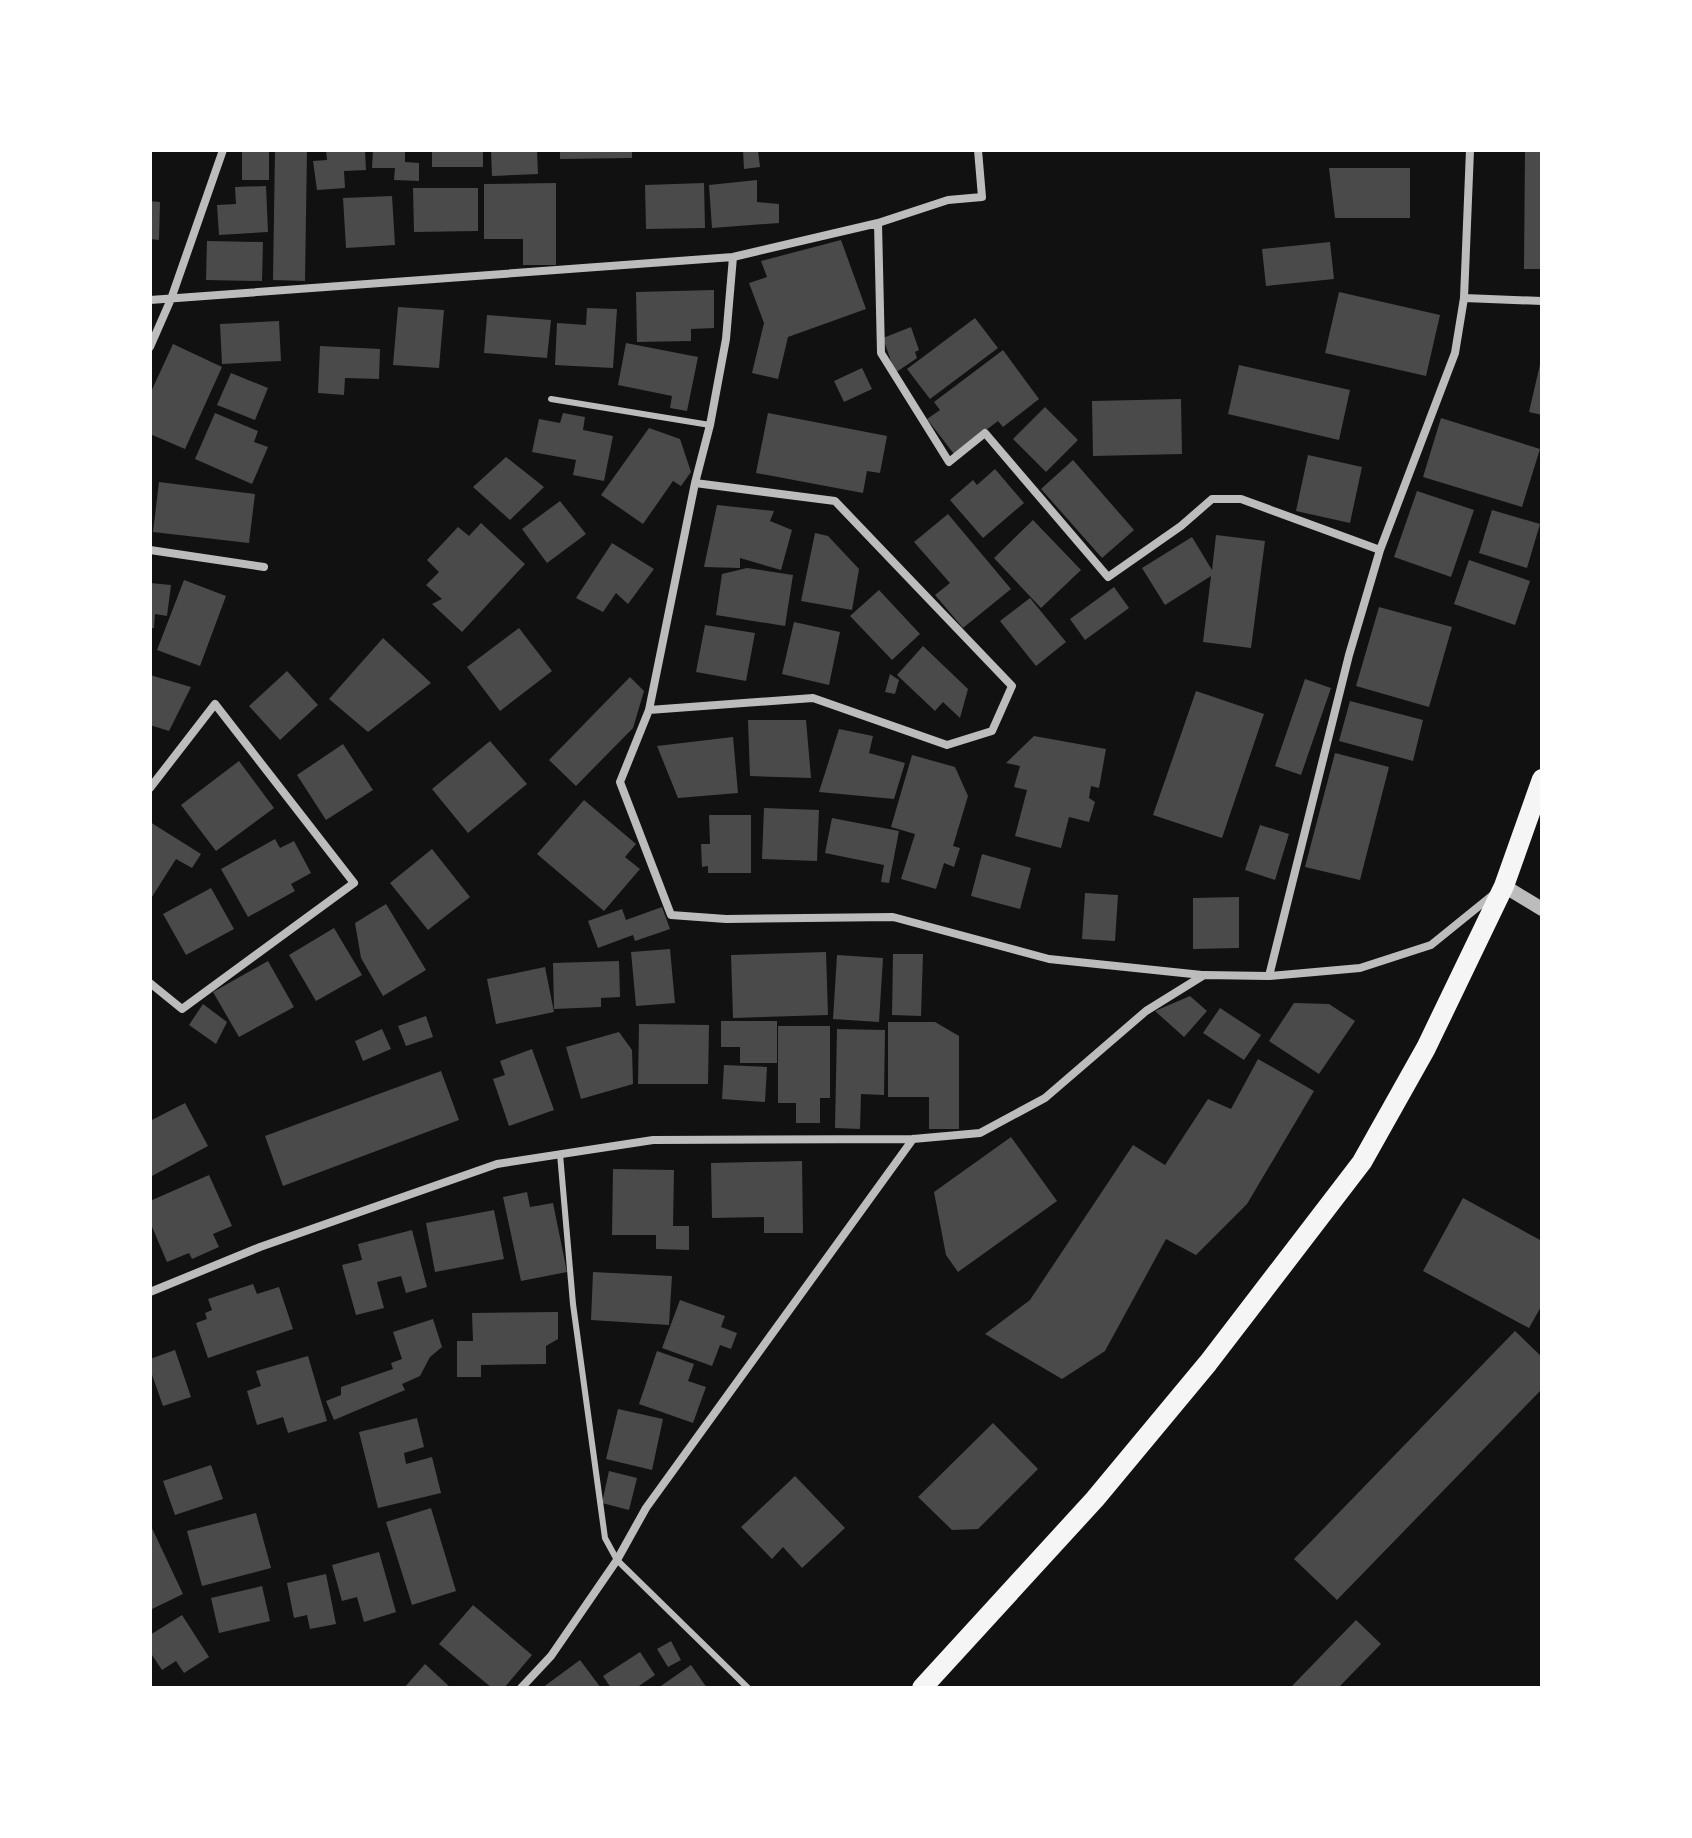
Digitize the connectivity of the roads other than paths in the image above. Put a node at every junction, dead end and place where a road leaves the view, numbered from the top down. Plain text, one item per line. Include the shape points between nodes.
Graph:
1 (223, 150) edge
2 (978, 150) edge
3 (1470, 150) edge
4 (878, 223) junction
5 (733, 257) junction
6 (1464, 298) junction
7 (171, 299) junction
8 (150, 300) edge
9 (1542, 301) edge
10 (150, 347) edge
11 (551, 399) dead end
12 (710, 425) junction
13 (695, 483) junction
14 (150, 550) edge
15 (1380, 550) junction
16 (264, 567) dead end
17 (649, 710) junction
18 (1542, 779) edge
19 (150, 788) edge
20 (1504, 886) junction
21 (1542, 909) edge
22 (1204, 975) junction
23 (1269, 976) junction
24 (150, 983) edge
25 (913, 1139) junction
26 (560, 1154) junction
27 (150, 1292) edge
28 (617, 1560) junction
29 (521, 1688) edge
30 (748, 1688) edge
31 (922, 1688) edge

1 - 7 street
2 - 4 street via 982,197 948,200
3 - 6 street
4 - 5 street
4 - 15 street via 881,353 949,462 985,433 1108,577 1212,499 1241,499
5 - 7 street
5 - 12 street via 726,339
6 - 9 street
6 - 15 street via 1455,353
7 - 8 street
7 - 10 street
11 - 12 lane
12 - 13 street
13 - 17 street
13 - 17 street via 835,501 1012,686 992,731 947,745 813,698
14 - 16 street
15 - 23 street
17 - 22 street via 620,782 671,915 893,917 1049,959
18 - 20 main road
19 - 24 street via 215,704 354,883 182,1009
20 - 21 street
20 - 23 street via 1431,945 1360,968
20 - 31 main road via 1426,1048 1362,1162 1208,1363 1095,1499
22 - 23 street
22 - 25 street via 1146,1011 1045,1098 980,1133
25 - 26 street via 653,1140
25 - 28 street via 646,1508
26 - 27 street via 497,1164 260,1247
26 - 28 lane via 599,1502 605,1538
28 - 29 street via 551,1656
28 - 30 lane

